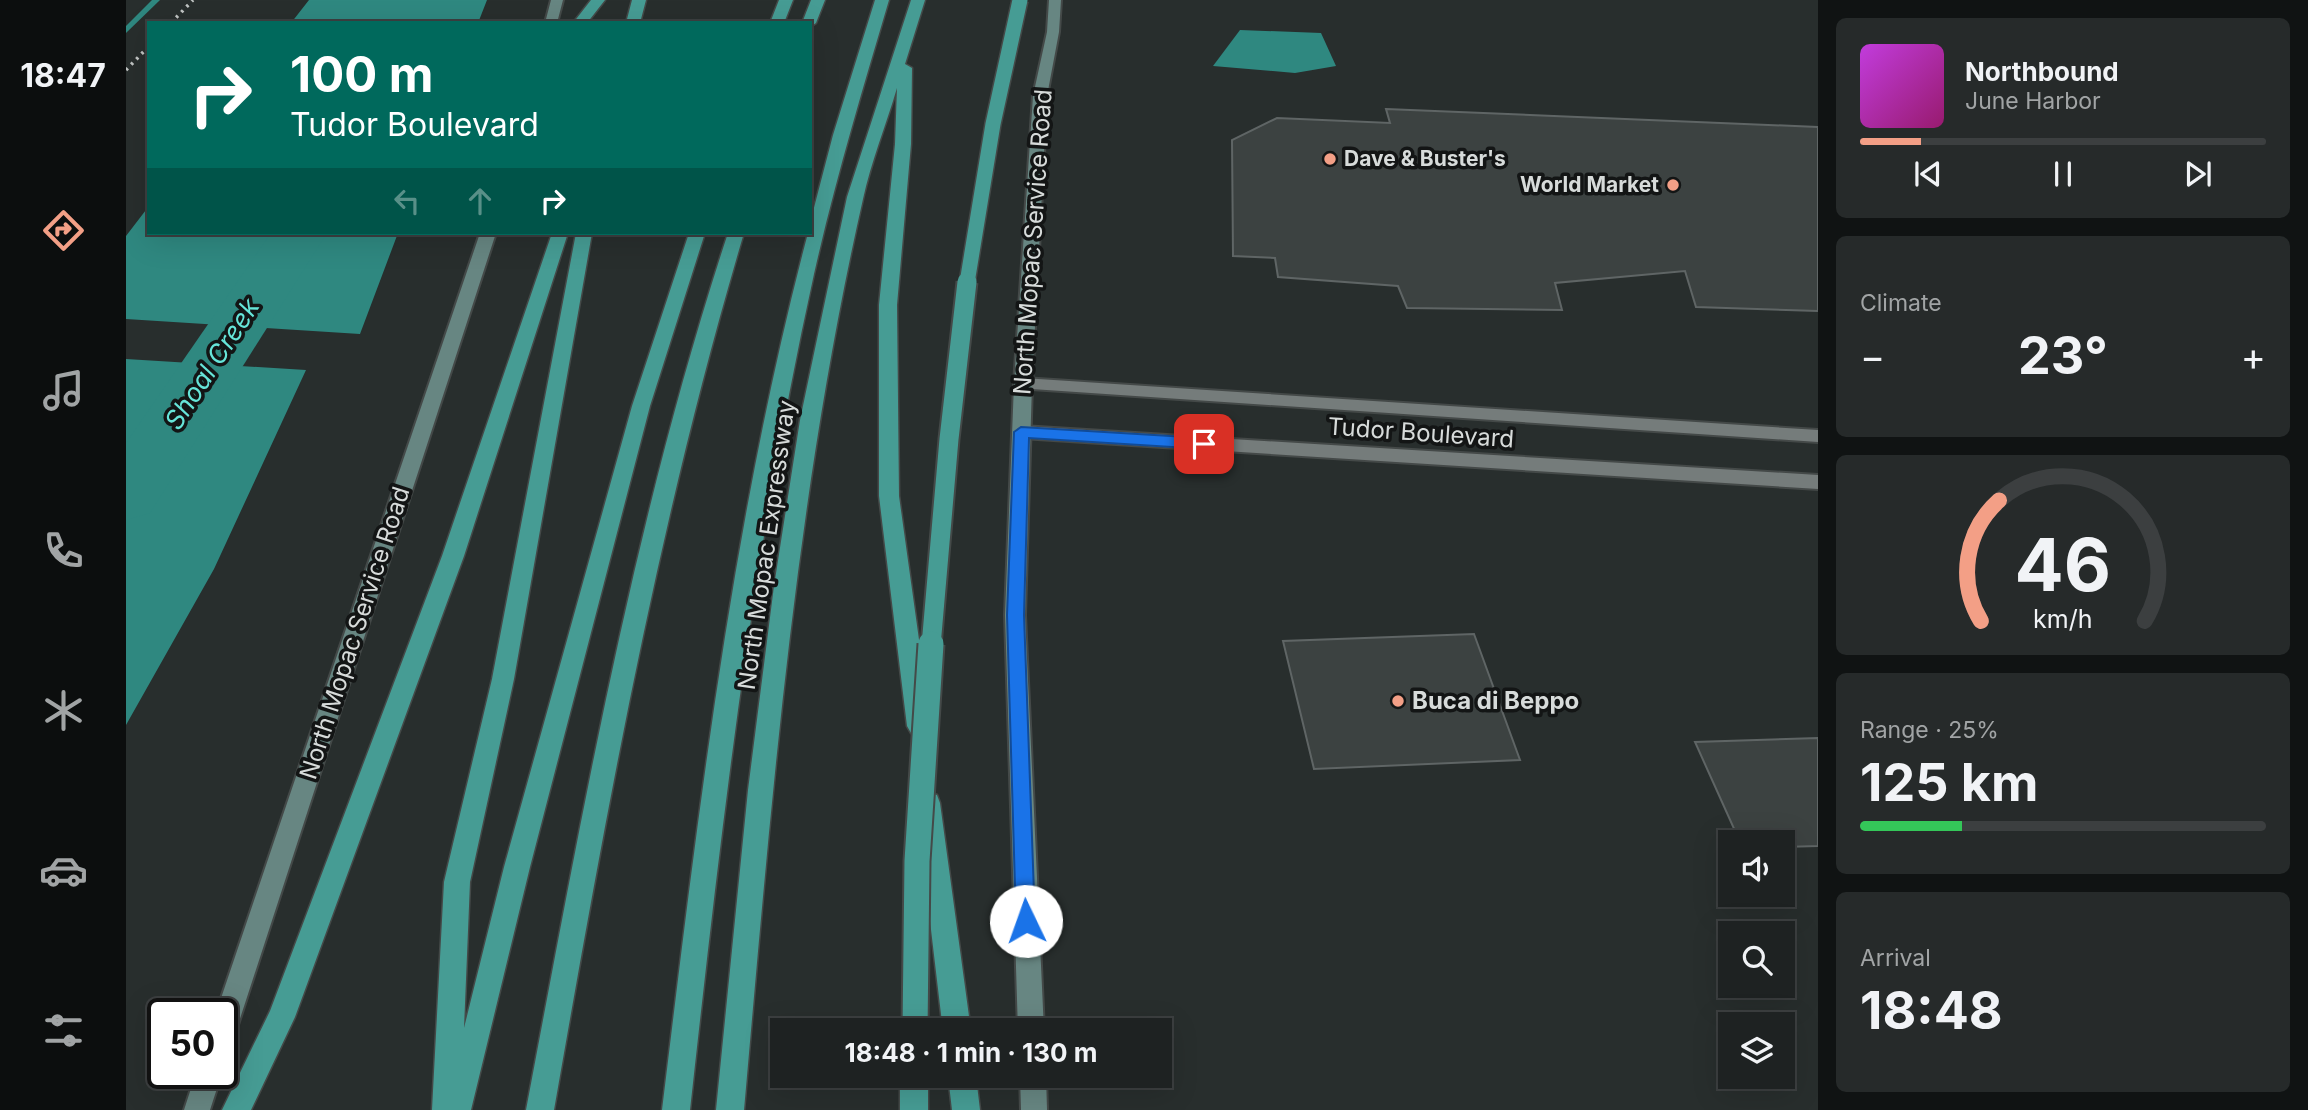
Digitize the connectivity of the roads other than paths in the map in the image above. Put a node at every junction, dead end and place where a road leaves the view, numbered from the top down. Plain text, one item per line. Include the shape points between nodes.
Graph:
1 (557, 0) edge
2 (598, 0) edge
3 (639, 0) edge
4 (786, 0) edge
5 (818, 0) edge
6 (882, 0) edge
7 (918, 0) edge
8 (1020, 0) edge
9 (1055, 0) edge
10 (1069, 0) edge
11 (552, 21) edge
12 (582, 21) edge
13 (634, 21) edge
14 (777, 21) edge
15 (811, 21) edge
16 (1053, 32) junction
17 (905, 45) junction
18 (487, 235) edge
19 (559, 235) edge
20 (584, 235) edge
21 (696, 235) edge
22 (735, 235) edge
23 (1023, 384) junction
24 (1021, 432) junction
25 (1818, 436) edge
26 (1818, 482) edge
27 (234, 998) edge
28 (915, 1018) edge
29 (955, 1018) edge
30 (1030, 1018) edge
31 (914, 1088) edge
32 (963, 1088) edge
33 (1033, 1088) edge
34 (204, 1089) edge
35 (197, 1110) edge
36 (236, 1110) edge
37 (446, 1110) edge
38 (457, 1110) edge
39 (540, 1110) edge
40 (676, 1110) edge
41 (730, 1110) edge
42 (914, 1110) edge
43 (966, 1110) edge
44 (1034, 1110) edge

1 - 11 main road
2 - 12 highway
3 - 13 highway
4 - 14 highway
5 - 15 highway
6 - 40 highway via 835,150 773,424 711,812
7 - 17 highway, North Mopac Expressway
8 - 28 highway, bridge via 972,234 953,391 917,861
9 - 16 main road, North Mopac Service Road
10 - 16 main road
16 - 23 main road, North Mopac Service Road via 1041,96
17 - 29 highway via 903,144 888,305 889,495
17 - 41 highway, North Mopac Expressway via 855,197 810,420 760,790
18 - 27 main road, North Mopac Service Road
19 - 36 highway via 453,556 281,1017
20 - 37 highway via 503,680 457,882
21 - 38 highway via 640,406
22 - 39 highway via 645,578 597,794
23 - 24 main road, North Mopac Service Road
23 - 25 street, Tudor Boulevard
24 - 26 street, Tudor Boulevard
24 - 30 main road, North Mopac Service Road via 1015,615
31 - 42 highway
32 - 43 highway
33 - 44 main road
34 - 35 main road

